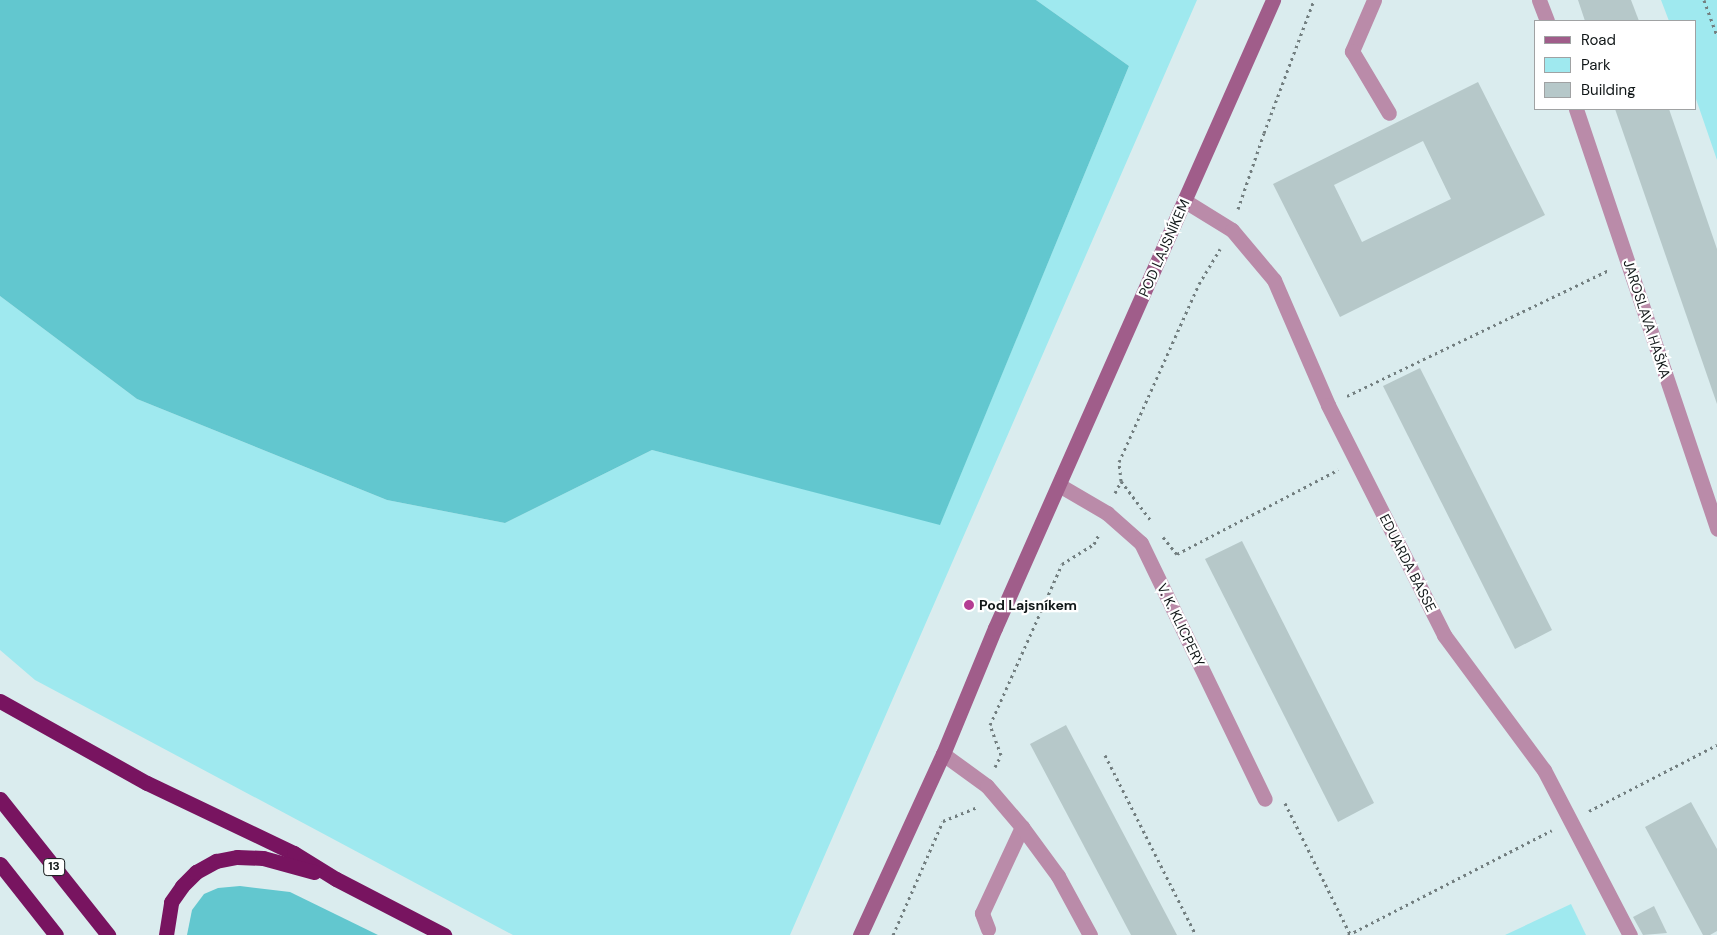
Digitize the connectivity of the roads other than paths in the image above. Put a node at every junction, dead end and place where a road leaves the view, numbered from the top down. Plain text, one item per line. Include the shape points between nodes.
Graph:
1 (1273, 0) edge
2 (1374, 0) edge
3 (1539, 0) edge
4 (1546, 20) edge
5 (1576, 110) edge
6 (1388, 113) dead end
7 (1185, 201) junction
8 (1059, 485) junction
9 (1717, 529) edge
10 (0, 701) edge
11 (943, 754) junction
12 (0, 799) edge
13 (1265, 799) road end
14 (1022, 827) junction
15 (0, 864) edge
16 (336, 879) junction
17 (988, 929) dead end
18 (56, 935) edge
19 (108, 935) edge
20 (166, 935) edge
21 (444, 935) edge
22 (860, 935) edge
23 (1090, 935) edge
24 (1630, 935) edge

1 - 7 street, POD LAJSNÍKEM
2 - 6 street via 1352,51
3 - 4 street
5 - 9 street, JAROSLAVA HAŠKA
7 - 8 street, POD LAJSNÍKEM
7 - 24 street, EDUARDA BASSE via 1232,230 1274,280 1328,405 1444,635 1544,770
8 - 11 street, POD LAJSNÍKEM
8 - 13 street, V. K. KLICPERY via 1107,513 1141,543
10 - 16 highway via 139,778 294,853
11 - 14 street via 987,786
11 - 22 street, POD LAJSNÍKEM
12 - 19 highway, 13
14 - 17 street via 982,913
14 - 23 street via 1058,876
15 - 18 highway
16 - 20 highway via 263,858 237,857 216,861 196,872 171,902
16 - 21 highway

